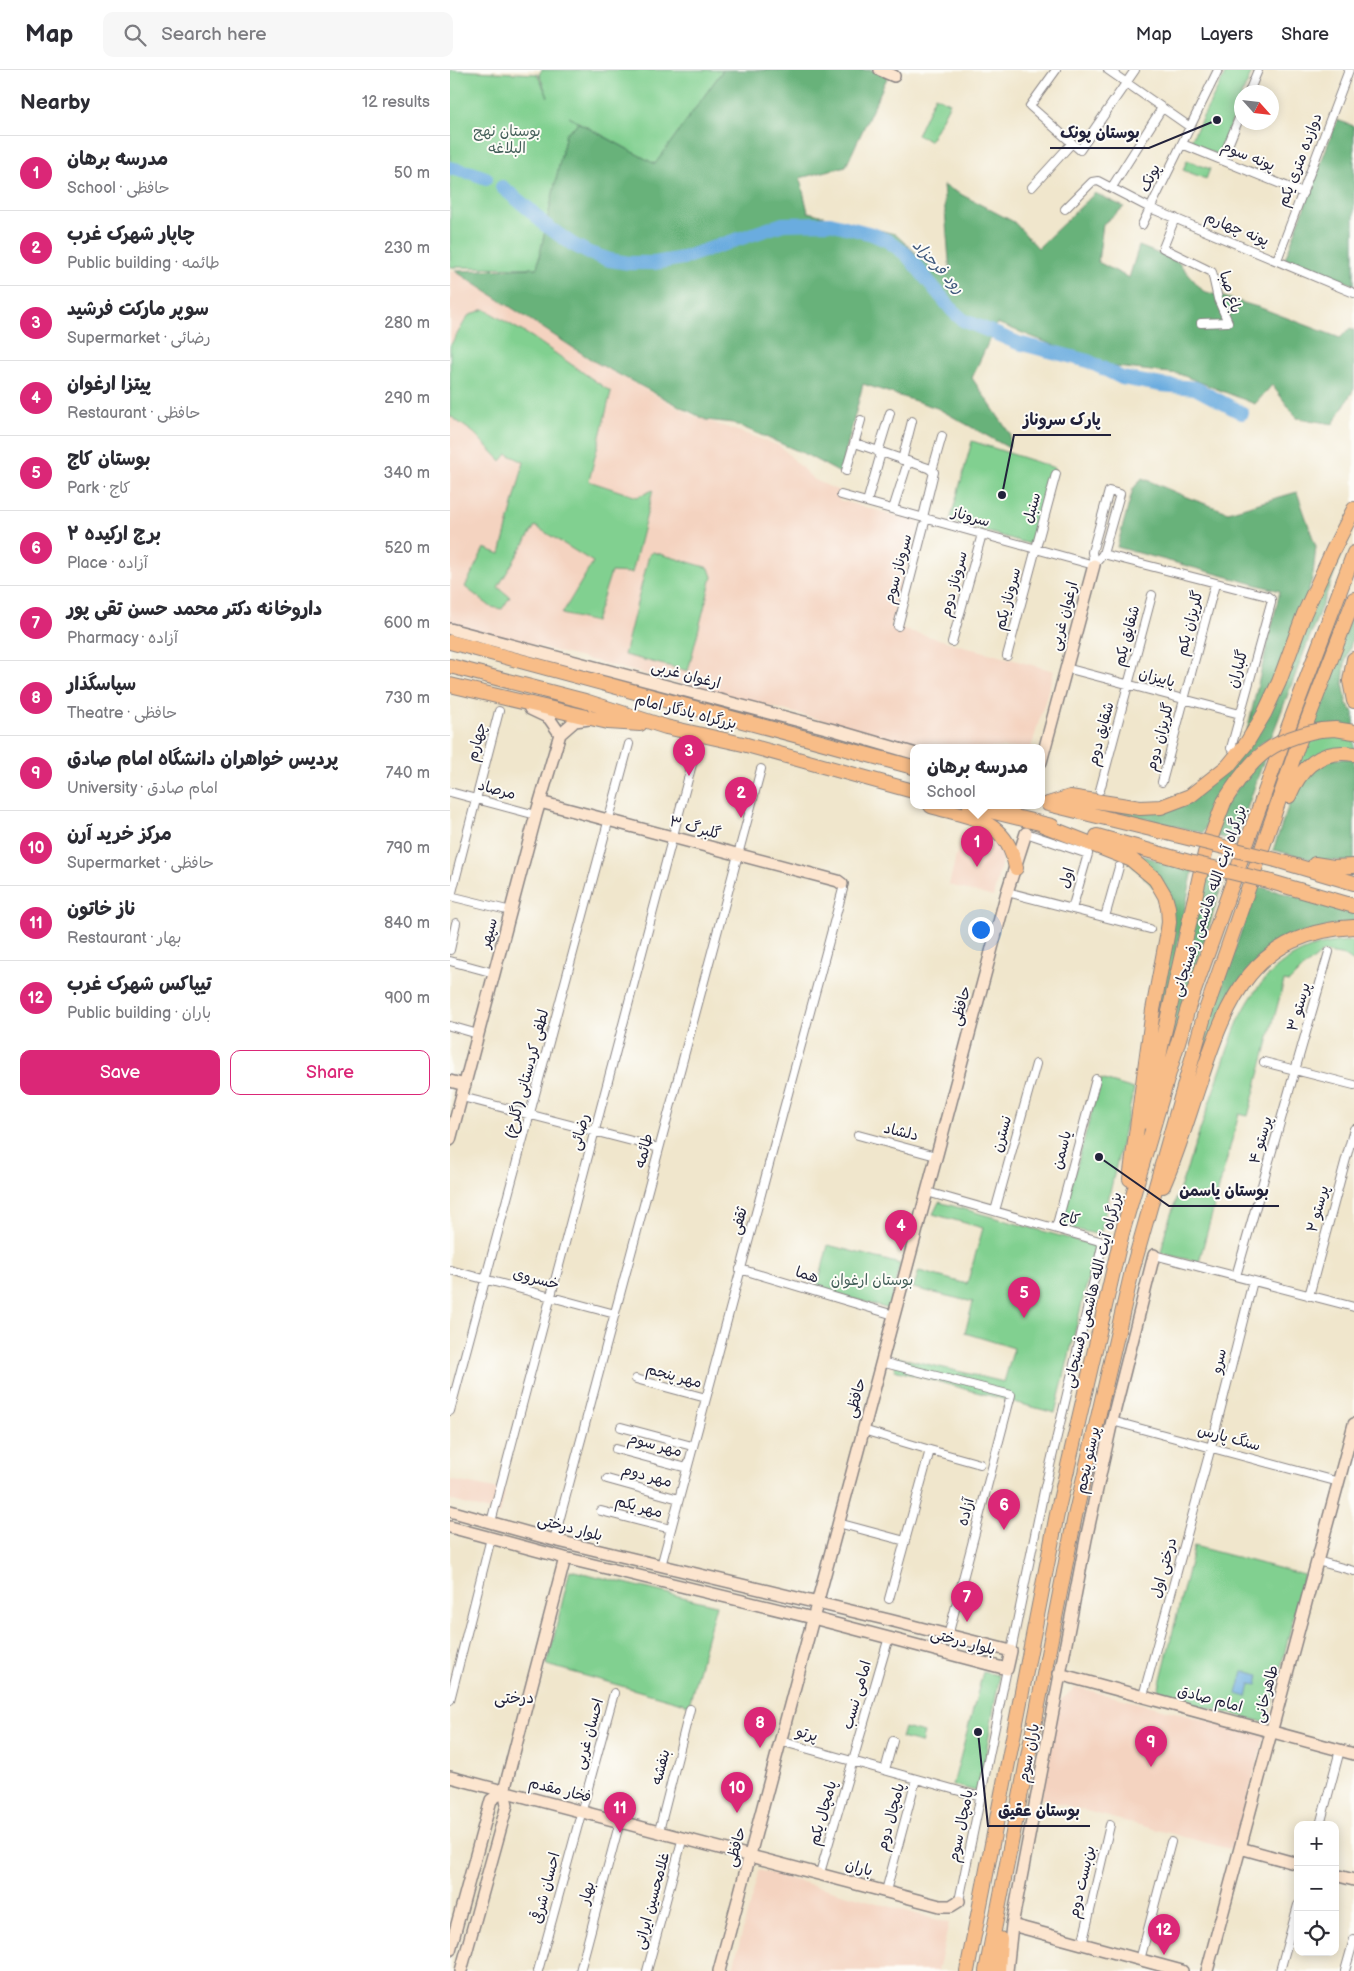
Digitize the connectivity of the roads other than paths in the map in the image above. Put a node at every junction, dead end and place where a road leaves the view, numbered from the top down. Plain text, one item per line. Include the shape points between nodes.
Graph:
1 (880, 70) edge
2 (1056, 70) edge
3 (1108, 70) edge
4 (1135, 70) edge
5 (1218, 70) edge
6 (1258, 70) edge
7 (1349, 70) edge
8 (896, 73) edge
9 (1126, 82) junction
10 (1252, 85) edge
11 (1162, 108) junction
12 (1190, 127) junction
13 (1234, 130) edge
14 (1072, 143) junction
15 (1182, 144) junction
16 (1222, 160) junction
17 (1032, 187) dead end
18 (1112, 187) junction
19 (1303, 193) junction
20 (1150, 208) junction
21 (1065, 209) dead end
22 (1174, 218) junction
23 (1142, 225) dead end
24 (1277, 260) junction
25 (1354, 293) edge
26 (1201, 323) dead end
27 (890, 413) dead end
28 (861, 420) dead end
29 (912, 421) dead end
30 (942, 436) dead end
31 (855, 443) junction
32 (880, 452) junction
33 (905, 461) junction
34 (846, 471) dead end
35 (932, 471) junction
36 (1056, 474) dead end
37 (841, 495) dead end
38 (867, 502) junction
39 (893, 509) junction
40 (1354, 509) edge
41 (924, 518) junction
42 (982, 534) junction
43 (1035, 549) junction
44 (1354, 552) edge
45 (1102, 554) junction
46 (1094, 565) junction
47 (1215, 584) junction
48 (1152, 595) dead end
49 (1354, 599) edge
50 (898, 626) dead end
51 (450, 628) edge
52 (450, 642) edge
53 (952, 642) dead end
54 (1007, 656) dead end
55 (1354, 660) edge
56 (450, 666) edge
57 (1066, 668) junction
58 (450, 685) edge
59 (1128, 685) junction
60 (1184, 699) junction
61 (1354, 700) edge
62 (502, 705) junction
63 (1240, 714) junction
64 (608, 722) junction
65 (666, 727) junction
66 (1354, 732) edge
67 (560, 734) junction
68 (630, 744) dead end
69 (1045, 747) edge
70 (1231, 748) dead end
71 (696, 749) dead end
72 (910, 752) edge
73 (1354, 754) edge
74 (910, 766) edge
75 (761, 769) dead end
76 (877, 782) junction
77 (1162, 782) dead end
78 (910, 790) edge
79 (1100, 790) dead end
80 (450, 792) edge
81 (476, 798) junction
82 (910, 798) edge
83 (540, 802) junction
84 (1045, 803) edge
85 (1045, 803) edge
86 (941, 809) edge
87 (982, 809) edge
88 (536, 814) junction
89 (609, 821) junction
90 (1043, 825) junction
91 (1270, 829) junction
92 (1026, 833) joint
93 (672, 837) junction
94 (738, 854) junction
95 (1276, 860) junction
96 (1354, 866) edge
97 (1119, 867) dead end
98 (1016, 868) junction
99 (1354, 883) edge
100 (842, 884) joint
101 (1007, 892) junction
102 (450, 896) edge
103 (1354, 906) edge
104 (1072, 909) junction
105 (511, 912) junction
106 (1105, 918) junction
107 (456, 924) dead end
108 (1354, 927) edge
109 (1150, 929) dead end
110 (450, 950) edge
111 (1329, 952) dead end
112 (450, 961) edge
113 (494, 973) junction
114 (450, 1026) edge
115 (478, 1034) junction
116 (1264, 1062) dead end
117 (1036, 1064) dead end
118 (1295, 1070) junction
119 (1096, 1079) dead end
120 (450, 1081) edge
121 (1354, 1085) edge
122 (463, 1091) junction
123 (530, 1115) junction
124 (1354, 1129) edge
125 (594, 1131) junction
126 (858, 1136) dead end
127 (450, 1140) edge
128 (659, 1148) junction
129 (936, 1156) junction
130 (1139, 1172) junction
131 (927, 1192) junction
132 (995, 1211) junction
133 (1056, 1228) junction
134 (1122, 1233) junction
135 (1141, 1240) junction
136 (1154, 1255) joint
137 (740, 1269) junction
138 (450, 1270) edge
139 (1236, 1276) junction
140 (486, 1280) junction
141 (1253, 1281) junction
142 (1309, 1296) junction
143 (550, 1297) junction
144 (1354, 1308) edge
145 (615, 1314) junction
146 (894, 1315) junction
147 (881, 1362) junction
148 (636, 1380) dead end
149 (706, 1398) junction
150 (450, 1410) edge
151 (1112, 1421) junction
152 (1354, 1424) edge
153 (621, 1427) dead end
154 (863, 1430) junction
155 (692, 1446) junction
156 (1211, 1447) junction
157 (616, 1448) dead end
158 (930, 1450) junction
159 (980, 1464) dead end
160 (687, 1468) junction
161 (607, 1479) dead end
162 (1339, 1482) junction
163 (679, 1499) junction
164 (450, 1511) edge
165 (601, 1511) dead end
166 (490, 1522) junction
167 (838, 1523) junction
168 (450, 1527) edge
169 (671, 1529) junction
170 (491, 1538) junction
171 (554, 1540) junction
172 (905, 1541) junction
173 (565, 1558) junction
174 (1317, 1561) junction
175 (661, 1566) junction
176 (1354, 1571) edge
177 (777, 1594) junction
178 (889, 1599) dead end
179 (817, 1603) junction
180 (773, 1608) junction
181 (813, 1618) junction
182 (948, 1636) junction
183 (889, 1637) junction
184 (1010, 1651) junction
185 (944, 1652) junction
186 (1007, 1669) junction
187 (1059, 1674) junction
188 (614, 1694) dead end
189 (1143, 1696) junction
190 (450, 1700) edge
191 (690, 1709) dead end
192 (1272, 1732) junction
193 (780, 1741) junction
194 (893, 1741) dead end
195 (1340, 1750) junction
196 (1354, 1754) edge
197 (852, 1761) junction
198 (885, 1770) junction
199 (450, 1777) edge
200 (916, 1779) junction
201 (504, 1791) junction
202 (981, 1797) junction
203 (581, 1811) junction
204 (620, 1821) junction
205 (1321, 1821) edge
206 (1110, 1825) dead end
207 (659, 1831) junction
208 (683, 1837) junction
209 (1171, 1842) dead end
210 (1240, 1848) junction
211 (750, 1855) junction
212 (1294, 1863) edge
213 (820, 1873) junction
214 (1339, 1876) edge
215 (1354, 1880) edge
216 (886, 1891) junction
217 (1000, 1896) junction
218 (982, 1897) junction
219 (959, 1901) joint
220 (1296, 1911) edge
221 (1012, 1925) junction
222 (1354, 1939) edge
223 (1082, 1945) junction
224 (450, 1950) edge
225 (1140, 1960) junction
226 (461, 1971) edge
227 (538, 1971) edge
228 (580, 1971) edge
229 (647, 1971) edge
230 (718, 1971) edge
231 (957, 1971) edge
232 (967, 1971) edge
233 (986, 1971) edge
234 (998, 1971) edge
235 (1007, 1971) edge
236 (1182, 1971) edge
237 (1207, 1971) edge
238 (1280, 1971) edge
239 (1345, 1971) edge

1 - 8 street
2 - 14 street via 1030,106
3 - 9 street
4 - 9 street
5 - 12 street, پونک
6 - 10 street
7 - 19 street, دوازده متری یکم
9 - 11 street
9 - 14 street via 1080,150
11 - 12 street
11 - 18 street
12 - 15 street, پونک
13 - 16 street
14 - 17 street
15 - 16 street, پونه سوم
15 - 20 street, پونک
16 - 19 street, پونه سوم
18 - 20 street, پونه چهارم
18 - 21 street via 1092,182
19 - 24 street, دوازده متری یکم
20 - 22 street, پونه چهارم
20 - 23 street, پونک
22 - 24 street, پونه چهارم
22 - 26 street, باغ صبا via 1163,248 1212,272 1218,299 1228,322
24 - 25 street, پونه چهارم
27 - 32 street
28 - 31 street
29 - 33 street
30 - 35 street, سروناز سوم
31 - 32 street
31 - 34 street
32 - 33 street
32 - 38 street
33 - 35 street
33 - 39 street
35 - 41 street, سروناز سوم
36 - 43 street, سنبل
37 - 38 street, سروناز
38 - 39 street, سروناز
39 - 41 street, سروناز
40 - 84 highway via 1304,614 1264,714 1228,766 1190,796 1161,807 1140,808 1070,797
41 - 42 street, سروناز
41 - 50 street, سروناز سوم
42 - 43 street, سروناز
42 - 53 street, سروناز دوم
43 - 46 street, سروناز
43 - 54 street, سروناز یکم
44 - 130 highway, بزرگراه آیت الله هاشمی رفسنجانی via 1194,992
45 - 46 street, ارغوان غربی
45 - 46 street, ارغوان غربی via 1120,494 1110,491 1092,552
45 - 47 street
46 - 57 street, ارغوان غربی
47 - 60 street, گلریزان یکم
47 - 63 street, گلباران via 1271,598
48 - 59 street, شقایق یکم
49 - 91 highway via 1298,745
51 - 72 street, ارغوان غربی
52 - 74 highway, بزرگراه یادگار امام
55 - 61 highway via 1350,681
56 - 65 highway, بزرگراه یادگار امام via 585,701
57 - 59 street, پاییزان
57 - 69 street, ارغوان غربی
58 - 62 highway
59 - 60 street, پاییزان
59 - 79 street, شقایق دوم
60 - 63 street, پاییزان
60 - 77 street, گلریزان دوم
62 - 64 highway
62 - 67 street via 549,718
62 - 81 street, چهارم
63 - 70 street, گلباران
64 - 65 highway
64 - 67 street via 581,719 571,723
65 - 76 highway, بزرگراه یادگار امام via 743,744
66 - 130 highway, bridge via 1321,730 1278,743 1240,776 1224,802 1205,853 1161,1046
67 - 83 street, سپهر
68 - 89 street, لطفی کردستانی (گلرخ)
71 - 93 street, رضائی
73 - 91 highway via 1326,755 1303,769
75 - 94 street, طائمه
76 - 78 highway, بزرگراه یادگار امام
76 - 82 highway
80 - 81 street, مرصاد
81 - 88 street, مرصاد
81 - 102 street, چهارم
83 - 88 street, سپهر
83 - 89 street, گلبرگ ۳
85 - 95 highway, bridge
86 - 98 highway via 995,827 1013,850
87 - 90 highway
88 - 105 street, سپهر
89 - 93 street, گلبرگ ۳
89 - 123 street, لطفی کردستانی (گلرخ)
90 - 103 highway, bridge via 1066,828
90 - 134 highway via 1132,860 1155,879 1168,907 1168,936 1153,1010
91 - 135 highway via 1205,1013
92 - 98 street, حافظی
92 - 104 street, اول via 1088,854
93 - 94 street, گلبرگ ۳
93 - 125 street, رضائی
94 - 100 street, گلبرگ ۳ via 838,880
94 - 128 street, طائمه
95 - 96 highway via 1333,867
95 - 99 highway
97 - 106 street
98 - 101 street, حافظی
100 - 137 street, ثقفی
101 - 104 street
101 - 129 street, حافظی
102 - 105 street
104 - 106 street
105 - 113 street, سپهر
106 - 109 street
107 - 110 street
108 - 135 highway via 1323,930 1285,946 1260,964 1238,988 1209,1054 1179,1146
111 - 118 street, پرستو ۳
112 - 113 street
113 - 115 street, سپهر
114 - 115 street
115 - 122 street, سپهر
116 - 118 street
117 - 132 street, نسترن
118 - 121 street
118 - 139 street, پرستو ۴
119 - 133 street, یاسمن
120 - 122 street
122 - 123 street
122 - 127 street, سپهر
123 - 125 street
123 - 140 street, لطفی کردستانی (گلرخ)
124 - 142 street, پرستو ۲
125 - 128 street
125 - 143 street, رضائی
126 - 129 street, دلشاد
128 - 145 street, طائمه
129 - 131 street, حافظی
130 - 134 highway, بزرگراه آیت الله هاشمی رفسنجانی
131 - 132 street, کاج
131 - 146 street, حافظی
132 - 133 street, کاج
133 - 184 street, کاج via 1103,1242
134 - 218 highway, بزرگراه آیت الله هاشمی رفسنجانی via 1058,1509
135 - 217 highway via 1074,1516
136 - 139 street
136 - 151 street, پرستو پنجم
137 - 146 street, هما
137 - 149 street, ثقفی
138 - 140 street, خسروی
139 - 141 street
140 - 143 street, خسروی
140 - 150 street, لطفی کردستانی (گلرخ)
141 - 142 street
141 - 156 street, سرو
142 - 144 street
143 - 145 street, خسروی
143 - 166 street, رضائی
145 - 171 street, طائمه
146 - 147 street, حافظی
147 - 154 street, حافظی
147 - 182 street, آزاده via 1012,1395
148 - 149 street, مهر پنجم
149 - 155 street, ثقفی
151 - 156 street, سنگ پارس
151 - 187 street, پرستو پنجم
152 - 162 street, طاهرخانی
153 - 155 street
154 - 158 street
154 - 167 street, حافظی
155 - 160 street, ثقفی
156 - 162 street, سنگ پارس
156 - 189 street, درختی اول
157 - 160 street, مهر سوم
158 - 159 street
158 - 172 street
160 - 163 street, ثقفی
161 - 163 street, مهر دوم
162 - 174 street, طاهرخانی
163 - 169 street, ثقفی
164 - 166 street, بلوار درختی
165 - 169 street, مهر یکم
166 - 171 street, بلوار درختی
167 - 172 street
167 - 179 street, حافظی
168 - 170 street, بلوار درختی
169 - 175 street, ثقفی
170 - 173 street, بلوار درختی
170 - 190 street
171 - 175 street, بلوار درختی
172 - 178 street
173 - 180 street, بلوار درختی
173 - 201 street
174 - 176 street
174 - 192 street, طاهرخانی
175 - 177 street, بلوار درختی
177 - 179 street, بلوار درختی
177 - 180 street
179 - 181 street, حافظی
179 - 182 street, بلوار درختی
180 - 181 street, بلوار درختی
181 - 183 street, بلوار درختی
181 - 193 street, حافظی
182 - 184 street, بلوار درختی
182 - 185 street
183 - 185 street, بلوار درختی
183 - 197 street, امامی نسب
184 - 186 street, بلوار درختی
185 - 186 street, بلوار درختی
186 - 202 street, پامچال سوم
187 - 189 street, امام صادق
187 - 221 street, باران سوم
188 - 203 street, احسان غربی
189 - 192 street, امام صادق
191 - 207 street, بنفشه
192 - 195 street, امام صادق
192 - 210 street, طاهرخانی
193 - 197 street, پرتو
193 - 211 street, حافظی
194 - 198 street
195 - 196 street, امام صادق
195 - 205 street
197 - 198 street, پرتو
197 - 213 street, پامچال یکم
198 - 200 street, پرتو
199 - 201 street, فخار مقدم
200 - 202 street, پرتو
200 - 216 street, پامچال دوم
201 - 203 street, فخار مقدم
201 - 224 street via 491,1800
201 - 226 street via 507,1805
202 - 219 street, پامچال سوم
203 - 204 street, فخار مقدم
203 - 227 street, احسان شرقی
204 - 207 street, فخار مقدم
204 - 228 street, بهار
206 - 223 street, بن‌بست دوم
207 - 208 street, فخار مقدم
208 - 211 street, فخار مقدم
208 - 229 street, غلامحسین ایرانی
209 - 225 street
210 - 212 street
210 - 237 street, طاهرخانی
211 - 213 street, باران
211 - 230 street, حافظی
213 - 216 street, باران
214 - 215 street
216 - 219 street, باران via 945,1906
217 - 233 highway
217 - 234 highway
218 - 231 highway via 972,1908
218 - 232 highway, بزرگراه آیت الله هاشمی رفسنجانی
220 - 238 street
221 - 223 street
221 - 235 street, باران سوم
222 - 239 street
223 - 225 street
225 - 236 street

